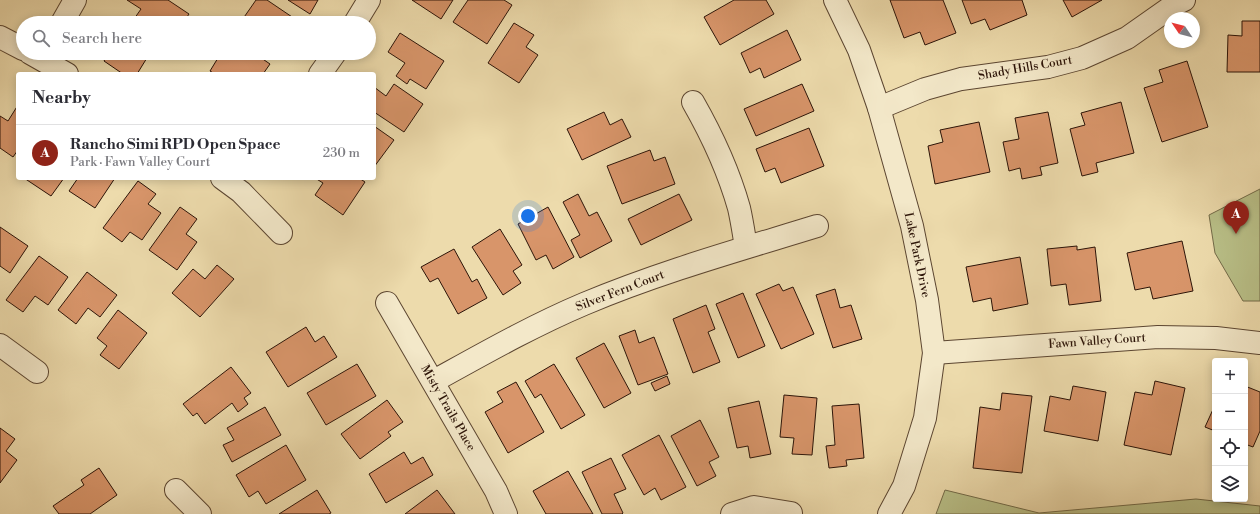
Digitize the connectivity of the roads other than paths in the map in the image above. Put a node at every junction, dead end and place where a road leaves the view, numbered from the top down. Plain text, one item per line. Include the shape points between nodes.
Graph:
1 (75, 0) edge
2 (369, 0) edge
3 (835, 0) edge
4 (1184, 0) edge
5 (66, 16) edge
6 (359, 16) edge
7 (0, 37) edge
8 (16, 45) edge
9 (46, 60) edge
10 (329, 60) edge
11 (64, 72) edge
12 (321, 72) edge
13 (693, 102) dead end
14 (879, 108) junction
15 (229, 180) edge
16 (246, 185) edge
17 (817, 226) dead end
18 (281, 233) dead end
19 (746, 248) junction
20 (388, 303) dead end
21 (1260, 343) edge
22 (0, 345) edge
23 (934, 353) junction
24 (37, 372) dead end
25 (434, 381) junction
26 (176, 490) dead end
27 (791, 513) dead end
28 (200, 514) edge
29 (506, 514) edge
30 (732, 514) edge
31 (889, 514) edge

1 - 5 street
2 - 6 street
3 - 14 street, Lake Park Drive via 859,50
4 - 14 street, Shady Hills Court via 1127,38 1082,58 1048,67 961,79 925,89
7 - 8 street
9 - 11 street
10 - 12 street
13 - 19 street via 712,135 727,170 739,210
14 - 23 street, Lake Park Drive via 912,226 927,300
15 - 16 street
16 - 18 street
17 - 19 street, Silver Fern Court
19 - 25 street, Silver Fern Court via 648,279 584,304 512,337
20 - 25 street, Misty Trails Place
21 - 23 street, Fawn Valley Court via 1216,338 1158,337
22 - 24 street
23 - 31 street, Lake Park Drive via 925,418 904,486
25 - 29 street, Misty Trails Place via 496,491
26 - 28 street
27 - 30 street via 754,507

